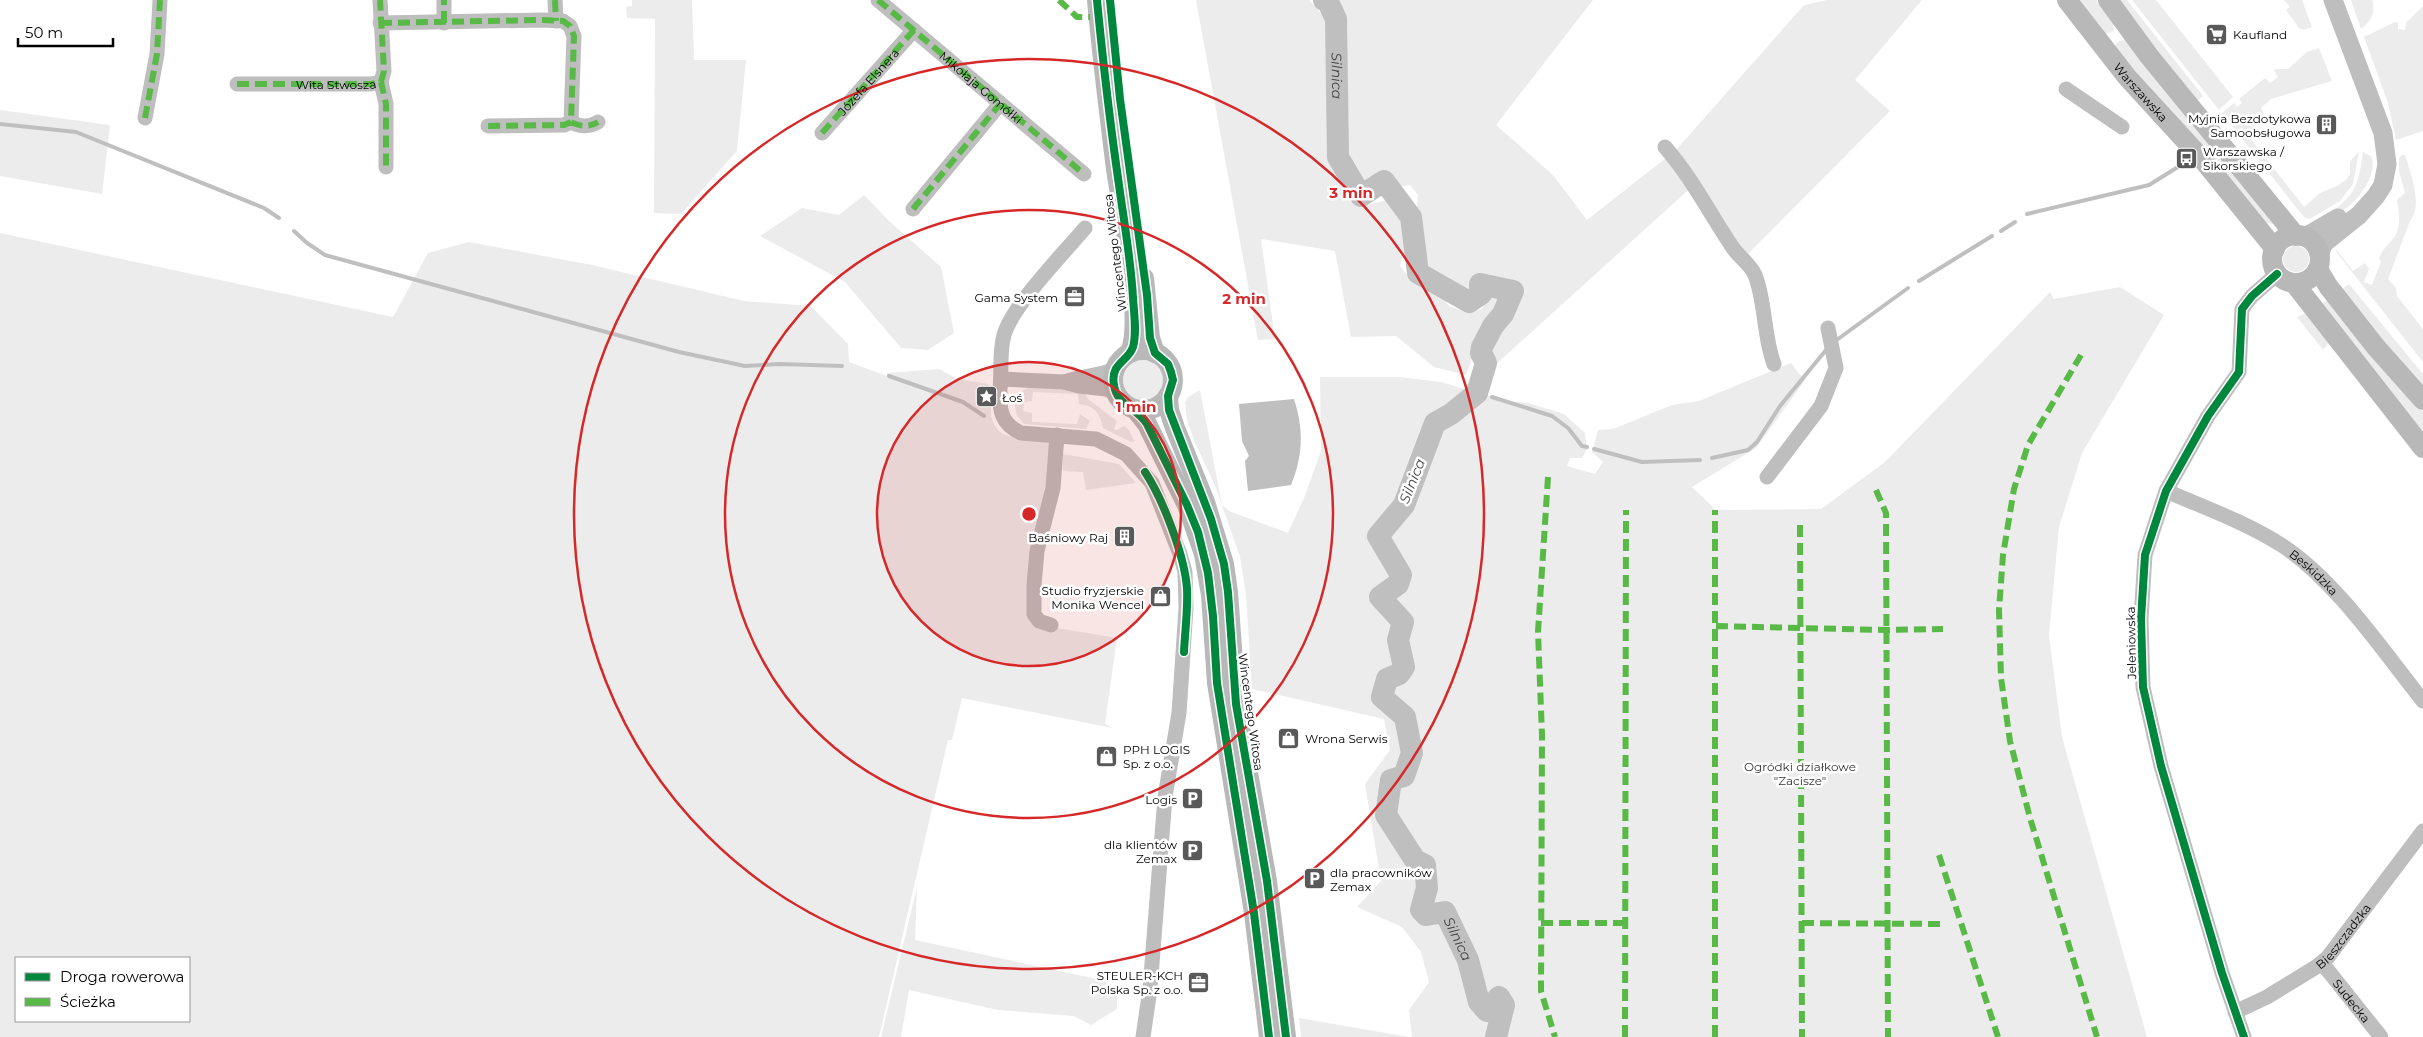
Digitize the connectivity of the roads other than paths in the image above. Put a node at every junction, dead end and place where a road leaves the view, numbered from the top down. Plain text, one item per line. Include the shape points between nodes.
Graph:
1 (160, 0) edge
2 (380, 0) edge
3 (444, 0) edge
4 (555, 0) edge
5 (878, 0) edge
6 (1097, 0) edge
7 (1110, 0) edge
8 (2066, 0) edge
9 (2108, 0) edge
10 (2320, 0) edge
11 (2333, 0) edge
12 (556, 21) junction
13 (444, 22) junction
14 (380, 23) junction
15 (2128, 28) junction
16 (914, 30) junction
17 (2106, 49) junction
18 (381, 82) junction
19 (237, 84) dead end
20 (2066, 89) dead end
21 (1000, 104) junction
22 (145, 118) dead end
23 (571, 122) junction
24 (598, 122) dead end
25 (488, 126) dead end
26 (2122, 127) dead end
27 (822, 133) dead end
28 (1665, 147) dead end
29 (386, 167) dead end
30 (1084, 174) dead end
31 (912, 209) dead end
32 (1085, 228) dead end
33 (2300, 237) junction
34 (2275, 249) junction
35 (2319, 262) junction
36 (2286, 278) junction
37 (1828, 328) dead end
38 (1154, 353) junction
39 (1130, 354) junction
40 (1774, 364) dead end
41 (1115, 370) junction
42 (1001, 379) junction
43 (1064, 382) junction
44 (1116, 393) junction
45 (1168, 396) junction
46 (2423, 400) edge
47 (1136, 410) junction
48 (1057, 435) junction
49 (2423, 448) edge
50 (1767, 477) dead end
51 (2166, 491) junction
52 (1051, 625) dead end
53 (2423, 701) edge
54 (2423, 831) edge
55 (2322, 963) junction
56 (2236, 1012) junction
57 (1143, 1037) edge
58 (1269, 1037) edge
59 (1286, 1037) edge
60 (2244, 1037) edge
61 (2381, 1037) edge

1 - 22 street via 157,54
2 - 14 street, Wita Stwosza
3 - 13 street
4 - 12 street
5 - 16 street, Mikołaja Gomółki
6 - 39 main road, Wincentego Witosa via 1133,296 1134,337
7 - 38 main road, Wincentego Witosa
8 - 17 main road, Warszawska
9 - 15 main road, Warszawska
10 - 33 street via 2370,135 2376,164 2370,188 2355,205 2323,228
11 - 35 street via 2382,133 2387,164 2376,196 2324,243
12 - 13 street
12 - 23 street via 568,23 574,36
13 - 14 street
14 - 18 street, Wita Stwosza via 384,71
15 - 17 main road
15 - 33 main road, Warszawska via 2225,152
16 - 21 street, Mikołaja Gomółki
16 - 27 street, Józefa Elsnera
17 - 34 main road, Warszawska
18 - 19 street, Wita Stwosza
18 - 29 street via 386,104
20 - 26 street
21 - 30 street, Mikołaja Gomółki
21 - 31 street
23 - 24 street via 584,126
23 - 25 street via 564,125
28 - 40 street via 1692,182 1735,251 1754,272
32 - 42 street via 1010,322 1003,337
33 - 34 main road via 2282,240
33 - 35 main road via 2316,246
34 - 36 main road via 2273,262
35 - 36 main road via 2308,280
35 - 46 main road via 2328,286
36 - 49 main road
36 - 51 street, Jeleniowska via 2252,296 2242,309 2239,372 2208,416
37 - 50 street via 1836,368 1821,406
38 - 39 main road via 1138,351
38 - 45 main road via 1168,364 1171,372 1173,380
39 - 41 main road
41 - 43 street
41 - 44 main road via 1113,382
42 - 43 street
42 - 48 street via 1001,415 1012,429 1021,433
43 - 44 street
44 - 47 main road via 1121,401
45 - 47 main road via 1154,408
45 - 59 main road, Wincentego Witosa via 1175,428 1205,502 1224,564 1236,704 1267,880
47 - 58 main road via 1147,424 1188,504 1204,554 1211,595 1217,682 1254,913
48 - 52 street via 1053,488 1037,551 1034,585 1034,614 1039,621
48 - 57 street via 1096,439 1136,462 1152,483 1184,572 1186,608 1179,714 1165,797 1150,989
51 - 53 street, Beskidzka via 2235,520 2284,547 2333,590
51 - 56 street, Jeleniowska via 2145,555 2140,619 2143,687 2161,766
54 - 55 street, Bieszczadzka
55 - 56 street, Bieszczadzka
55 - 61 street, Sudecka
56 - 60 street, Jeleniowska

